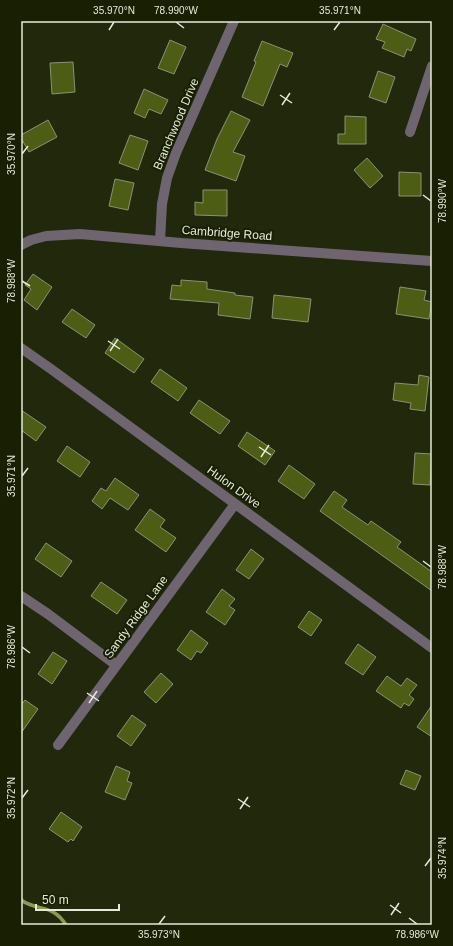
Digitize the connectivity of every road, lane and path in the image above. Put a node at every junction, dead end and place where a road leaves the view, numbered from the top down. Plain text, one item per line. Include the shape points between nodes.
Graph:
1 (234, 21) edge
2 (432, 66) edge
3 (410, 132) dead end
4 (160, 241) junction
5 (21, 245) edge
6 (432, 261) edge
7 (21, 348) edge
8 (234, 504) junction
9 (21, 596) edge
10 (432, 648) edge
11 (116, 665) junction
12 (58, 745) dead end

1 - 4 street, Branchwood Drive via 167,178 162,204
2 - 3 street
4 - 5 street, Cambridge Road via 80,234 46,236
4 - 6 street, Cambridge Road
7 - 8 street, Hulon Drive
8 - 10 street, Hulon Drive
8 - 11 street, Sandy Ridge Lane
9 - 11 street
11 - 12 street, Sandy Ridge Lane

